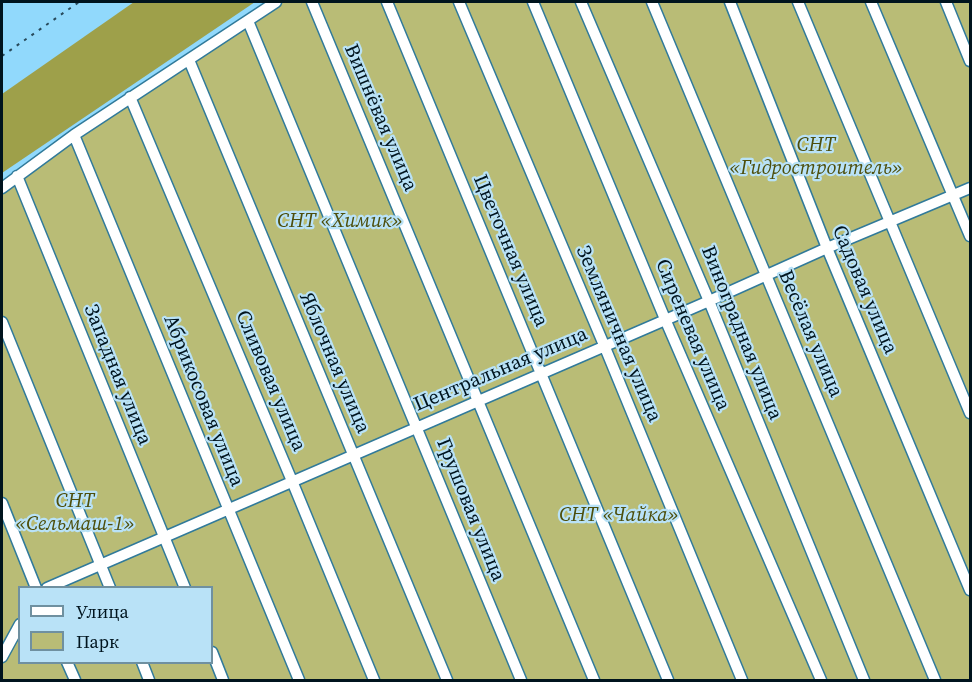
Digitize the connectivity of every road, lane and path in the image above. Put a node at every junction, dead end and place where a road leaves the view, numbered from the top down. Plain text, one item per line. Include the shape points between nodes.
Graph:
1 (276, 2) edge
2 (312, 2) edge
3 (387, 2) edge
4 (459, 2) edge
5 (533, 2) edge
6 (581, 2) edge
7 (652, 2) edge
8 (730, 2) edge
9 (798, 2) edge
10 (871, 2) edge
11 (946, 2) edge
12 (248, 21) junction
13 (189, 60) junction
14 (970, 61) edge
15 (130, 97) junction
16 (74, 135) junction
17 (16, 176) junction
18 (970, 188) edge
19 (2, 189) edge
20 (954, 196) junction
21 (892, 222) junction
22 (970, 236) edge
23 (827, 248) junction
24 (766, 276) junction
25 (709, 301) junction
26 (665, 319) junction
27 (2, 322) edge
28 (604, 345) junction
29 (541, 372) junction
30 (477, 400) junction
31 (970, 413) edge
32 (416, 427) junction
33 (353, 456) junction
34 (292, 481) junction
35 (2, 505) edge
36 (228, 510) junction
37 (164, 537) junction
38 (100, 564) junction
39 (35, 586) edge
40 (51, 586) edge
41 (109, 586) edge
42 (184, 586) edge
43 (970, 590) edge
44 (18, 628) edge
45 (213, 655) edge
46 (2, 657) edge
47 (67, 664) edge
48 (142, 664) edge
49 (75, 681) edge
50 (149, 681) edge
51 (223, 681) edge
52 (299, 681) edge
53 (374, 681) edge
54 (447, 681) edge
55 (521, 681) edge
56 (594, 681) edge
57 (668, 681) edge
58 (742, 681) edge
59 (821, 681) edge
60 (864, 681) edge
61 (935, 681) edge

1 - 12 street
2 - 30 street, Вишнёвая улица
3 - 29 street, Цветочная улица
4 - 28 street, Земляничная улица
5 - 26 street, Сиреневая улица
6 - 25 street, Виноградная улица
7 - 24 street, Весёлая улица
8 - 23 street, Садовая улица
9 - 21 street
10 - 20 street
11 - 14 street
12 - 13 street
12 - 32 street, Грушовая улица
13 - 15 street
13 - 33 street, Яблочная улица
15 - 16 street
15 - 34 street, Сливовая улица
16 - 17 street
16 - 36 street, Абрикосовая улица
17 - 19 street
17 - 37 street, Западная улица
18 - 20 street, Центральная улица
20 - 21 street, Центральная улица
20 - 22 street
21 - 23 street, Центральная улица
21 - 31 street
23 - 24 street, Центральная улица
23 - 43 street, Садовая улица
24 - 25 street, Центральная улица
24 - 61 street, Весёлая улица
25 - 26 street, Центральная улица
25 - 60 street, Виноградная улица
26 - 28 street, Центральная улица
26 - 59 street, Сиреневая улица
27 - 38 street
28 - 29 street, Центральная улица
28 - 58 street, Земляничная улица
29 - 30 street, Центральная улица
29 - 57 street, Цветочная улица
30 - 32 street, Центральная улица
30 - 56 street, Вишнёвая улица
32 - 33 street, Центральная улица
32 - 55 street, Грушовая улица
33 - 34 street, Центральная улица
33 - 54 street, Яблочная улица
34 - 36 street, Центральная улица
34 - 53 street, Сливовая улица
35 - 39 street
36 - 37 street, Центральная улица
36 - 52 street, Абрикосовая улица
37 - 38 street, Центральная улица
37 - 42 street, Западная улица
38 - 40 street, Центральная улица
38 - 41 street
44 - 46 street
45 - 51 street
47 - 49 street
48 - 50 street

